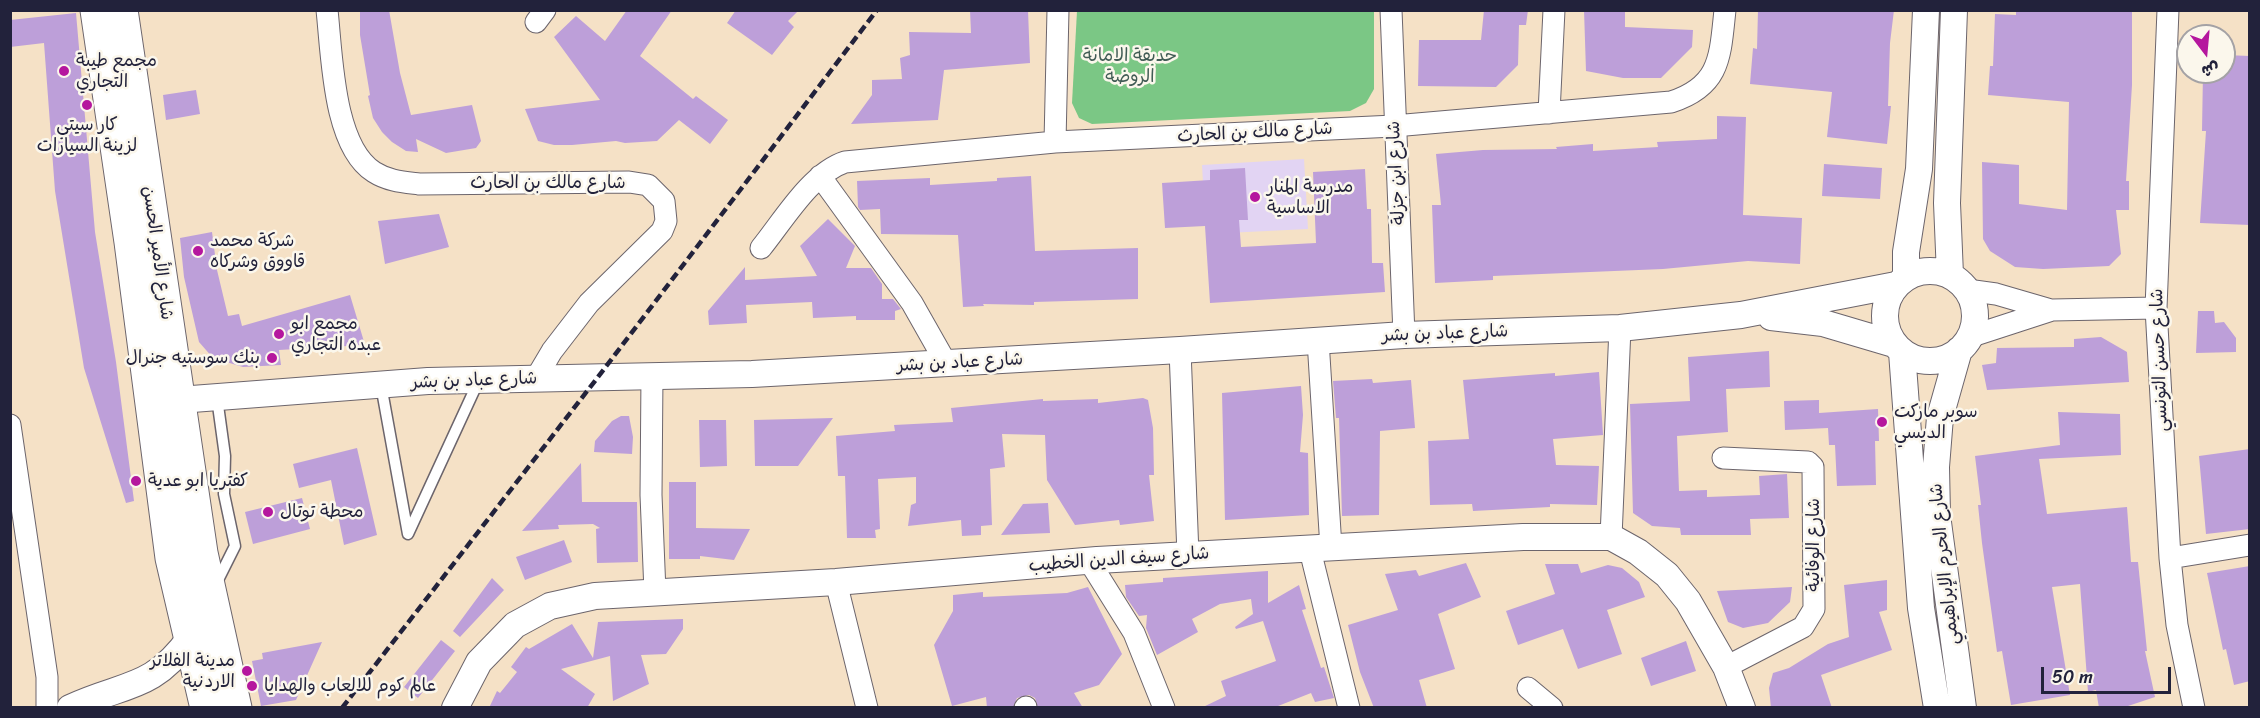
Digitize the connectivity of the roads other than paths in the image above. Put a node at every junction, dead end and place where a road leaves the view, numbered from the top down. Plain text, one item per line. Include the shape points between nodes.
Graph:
1 (97, 10) edge
2 (122, 10) edge
3 (327, 10) edge
4 (1058, 10) edge
5 (1391, 10) edge
6 (1554, 10) edge
7 (1725, 10) edge
8 (1926, 10) edge
9 (1954, 10) edge
10 (2168, 10) edge
11 (1549, 113) junction
12 (1394, 126) junction
13 (1055, 142) junction
14 (820, 176) junction
15 (761, 248) dead end
16 (1901, 281) junction
17 (1959, 283) junction
18 (2156, 308) junction
19 (2052, 310) junction
20 (1741, 315) junction
21 (1620, 328) junction
22 (1404, 335) junction
23 (1318, 340) junction
24 (1966, 343) junction
25 (1898, 348) junction
26 (1180, 351) junction
27 (946, 363) junction
28 (652, 375) junction
29 (536, 378) junction
30 (479, 380) junction
31 (381, 385) junction
32 (217, 398) junction
33 (178, 400) junction
34 (10, 425) edge
35 (1723, 458) dead end
36 (1611, 537) junction
37 (2250, 545) edge
38 (1321, 549) junction
39 (1188, 555) junction
40 (2170, 558) junction
41 (1089, 561) junction
42 (837, 582) junction
43 (655, 592) junction
44 (209, 597) junction
45 (190, 638) junction
46 (1726, 668) junction
47 (1528, 688) dead end
48 (47, 708) edge
49 (70, 708) edge
50 (207, 708) edge
51 (235, 708) edge
52 (455, 708) edge
53 (867, 708) edge
54 (1164, 708) edge
55 (1349, 708) edge
56 (1552, 708) edge
57 (1742, 708) edge
58 (1937, 708) edge
59 (1963, 708) edge
60 (2194, 708) edge

1 - 45 highway, شارع الأمير الحسن via 172,558
2 - 33 highway, شارع الأمير الحسن
3 - 29 street, شارع مالك بن الحارث via 346,134 356,154 373,172 396,182 419,184 629,182 648,185 664,201 666,221 662,231 589,303
4 - 13 street
5 - 12 street, شارع ابن جزلة
6 - 11 street
7 - 11 street, شارع مالك بن الحارث via 1716,68 1687,97 1671,102
8 - 16 street via 1919,169
9 - 17 street via 1947,203
10 - 18 street, شارع حسن التونسي
11 - 12 street, شارع مالك بن الحارث
12 - 13 street, شارع مالك بن الحارث
12 - 22 street, شارع ابن جزلة
13 - 14 street, شارع مالك بن الحارث via 859,160 832,166
14 - 15 street, شارع مالك بن الحارث
14 - 27 street via 912,303
16 - 17 street via 1928,270
16 - 20 street, شارع عباد بن بشر
16 - 25 street via 1889,295 1885,314 1887,333
17 - 19 street
17 - 24 street via 1975,310
18 - 19 street
18 - 40 street, شارع حسن التونسي
19 - 24 street
20 - 21 street, شارع عباد بن بشر
20 - 25 street, شارع عباد بن بشر via 1823,323
21 - 22 street, شارع عباد بن بشر
21 - 36 street
22 - 23 street, شارع عباد بن بشر
23 - 26 street, شارع عباد بن بشر
23 - 38 street
24 - 25 street via 1946,358 1931,361 1915,359
24 - 59 street, شارع الحرم الإبراهيمي via 1940,417 1936,467 1938,526
25 - 58 street, شارع الحرم الإبراهيمي via 1921,608
26 - 27 street, شارع عباد بن بشر
26 - 39 street
27 - 28 street, شارع عباد بن بشر via 752,374
28 - 29 street, شارع عباد بن بشر
28 - 43 street
29 - 30 street, شارع عباد بن بشر
30 - 31 street, شارع عباد بن بشر
30 - 31 lane via 408,534
31 - 32 street, شارع عباد بن بشر
32 - 33 street, شارع عباد بن بشر
32 - 44 lane via 225,456 224,494 235,546
33 - 44 highway, شارع الأمير الحسن
34 - 48 street via 47,677
35 - 46 street, شارع الوفائية via 1809,462 1814,467 1814,609 1810,619 1803,627
36 - 38 street, شارع سيف الدين الخطيب via 1523,537
36 - 46 street, شارع سيف الدين الخطيب via 1667,575 1688,601
37 - 40 street
38 - 39 street, شارع سيف الدين الخطيب
38 - 55 street
39 - 41 street, شارع سيف الدين الخطيب
40 - 60 street, شارع حسن التونسي via 2177,625
41 - 42 street, شارع سيف الدين الخطيب
41 - 54 street via 1134,633
42 - 43 street, شارع سيف الدين الخطيب
42 - 53 street
43 - 52 street, شارع سيف الدين الخطيب via 572,600 531,614 479,662
44 - 51 highway, شارع الأمير الحسن
45 - 49 street via 176,657 142,683
45 - 50 highway, شارع الأمير الحسن
46 - 57 street, شارع سيف الدين الخطيب
47 - 56 street

